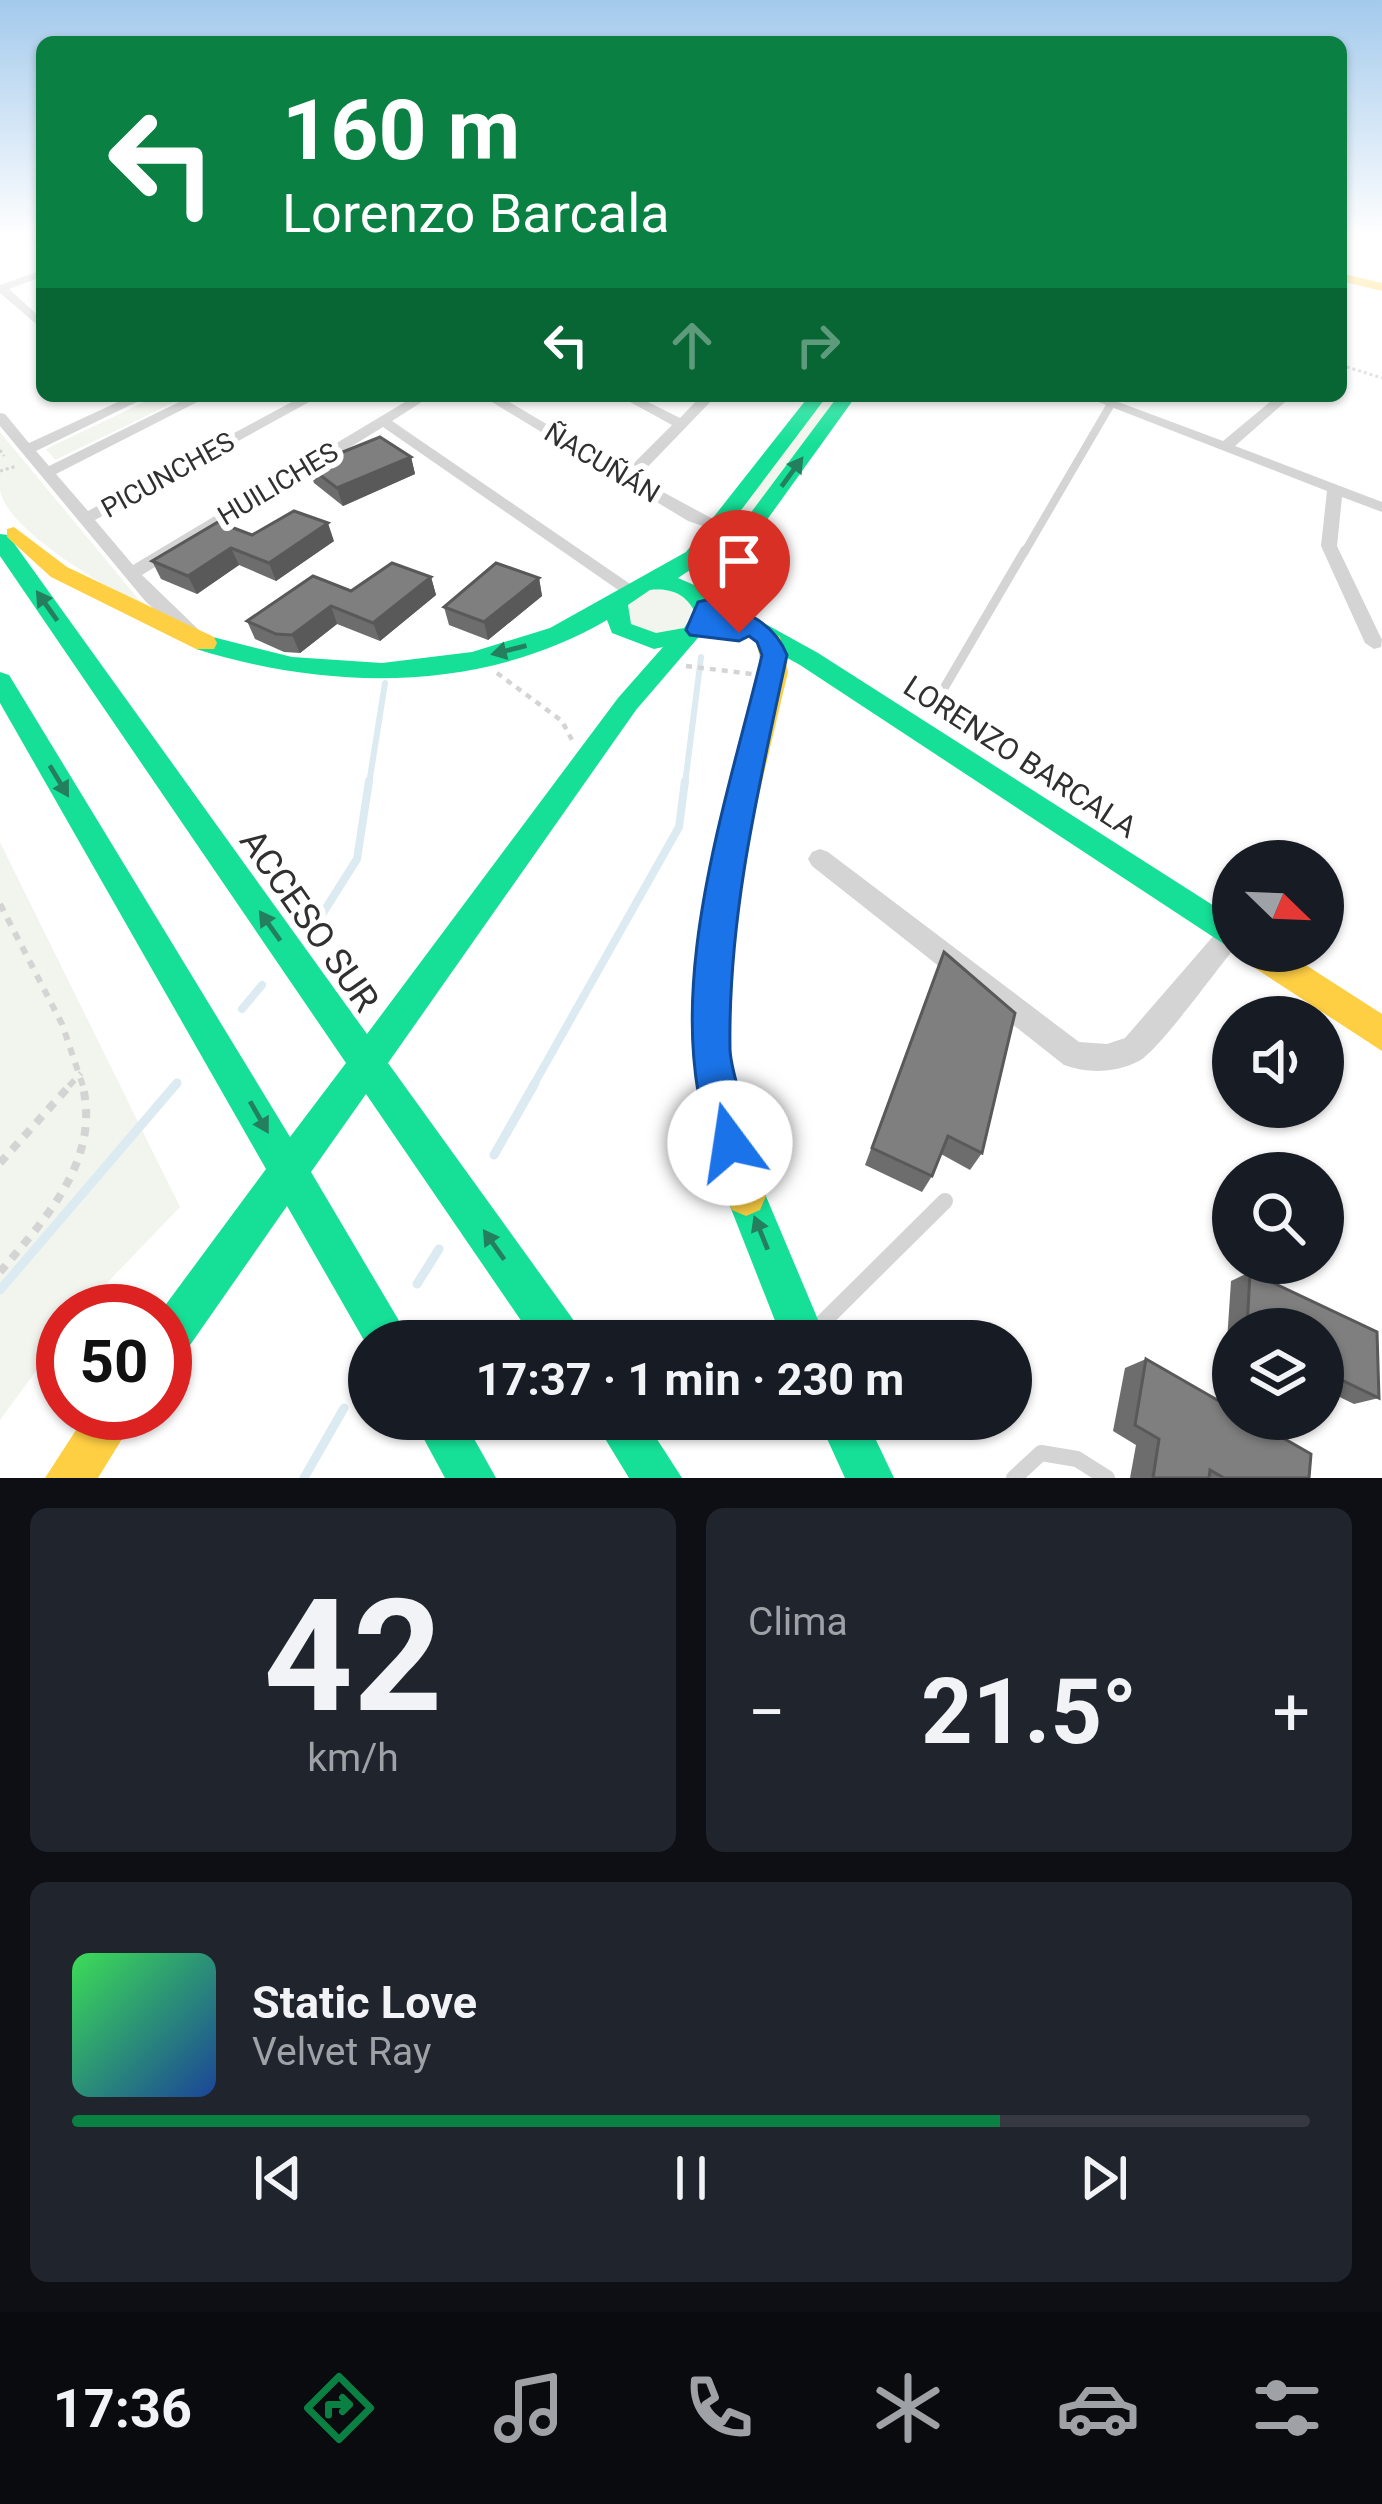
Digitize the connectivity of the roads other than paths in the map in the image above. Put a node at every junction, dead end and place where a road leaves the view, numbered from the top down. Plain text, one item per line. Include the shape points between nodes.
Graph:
1 (22, 307) edge
2 (36, 309) edge
3 (28, 312) junction
4 (36, 319) edge
5 (123, 402) edge
6 (190, 402) edge
7 (302, 402) edge
8 (414, 402) edge
9 (499, 402) edge
10 (638, 402) edge
11 (703, 402) edge
12 (813, 402) edge
13 (844, 402) edge
14 (1106, 402) edge
15 (1279, 402) edge
16 (1111, 404) junction
17 (0, 417) edge
18 (383, 421) junction
19 (681, 424) junction
20 (1226, 448) junction
21 (28, 449) junction
22 (48, 472) junction
23 (628, 478) junction
24 (1335, 489) junction
25 (1382, 507) edge
26 (0, 518) edge
27 (86, 519) junction
28 (718, 526) junction
29 (0, 540) edge
30 (132, 573) junction
31 (634, 592) junction
32 (699, 620) junction
33 (628, 635) junction
34 (768, 638) junction
35 (205, 643) junction
36 (1374, 643) dead end
37 (0, 681) edge
38 (627, 704) junction
39 (933, 706) dead end
40 (820, 859) dead end
41 (1212, 922) edge
42 (1212, 958) edge
43 (1288, 972) edge
44 (1382, 1034) edge
45 (945, 1201) dead end
46 (192, 1305) edge
47 (377, 1320) edge
48 (546, 1320) edge
49 (797, 1320) edge
50 (825, 1320) edge
51 (95, 1440) edge
52 (449, 1440) edge
53 (631, 1440) edge
54 (852, 1440) edge
55 (68, 1478) edge
56 (472, 1478) edge
57 (658, 1478) edge
58 (870, 1478) edge
59 (1014, 1478) edge
60 (1106, 1478) edge

1 - 3 street
2 - 3 street
3 - 4 street
5 - 21 street
6 - 22 street
7 - 27 street, PICUNCHES
8 - 18 street, HUILICHES
9 - 23 street, ÑACUÑÁN
10 - 19 street
11 - 19 street
12 - 28 main road
32 -> 13 main road via 722,567
14 - 16 street
15 - 20 street
16 - 20 street
16 - 39 lane
17 - 21 street
18 - 30 street, HUILICHES
18 - 31 street
19 - 23 street
20 - 24 street
21 - 22 street
22 - 27 street
23 - 28 street, ÑACUÑÁN
24 - 25 street
24 - 36 street via 1329,546
26 - 35 main road via 59,572
27 - 30 street
28 - 31 main road via 688,563
48 -> 29 main road, ACCESO SUR
30 - 35 street
31 - 32 main road via 690,589
31 - 33 main road via 614,618
31 -> 35 main road via 535,643 383,669 295,669
32 - 33 main road via 654,642
32 - 34 main road, LORENZO BARCALA
32 - 38 main road
33 - 38 main road via 638,665
34 - 41 main road, LORENZO BARCALA
49 -> 34 main road via 739,1179 712,1070 726,871 775,672
37 -> 47 main road
38 - 46 main road
40 - 42 street via 1074,1054 1107,1058 1134,1049
43 - 44 main road
45 - 50 lane
51 - 55 main road
52 - 56 main road
53 - 57 main road
54 - 58 main road
59 - 60 lane via 1041,1453 1076,1459

